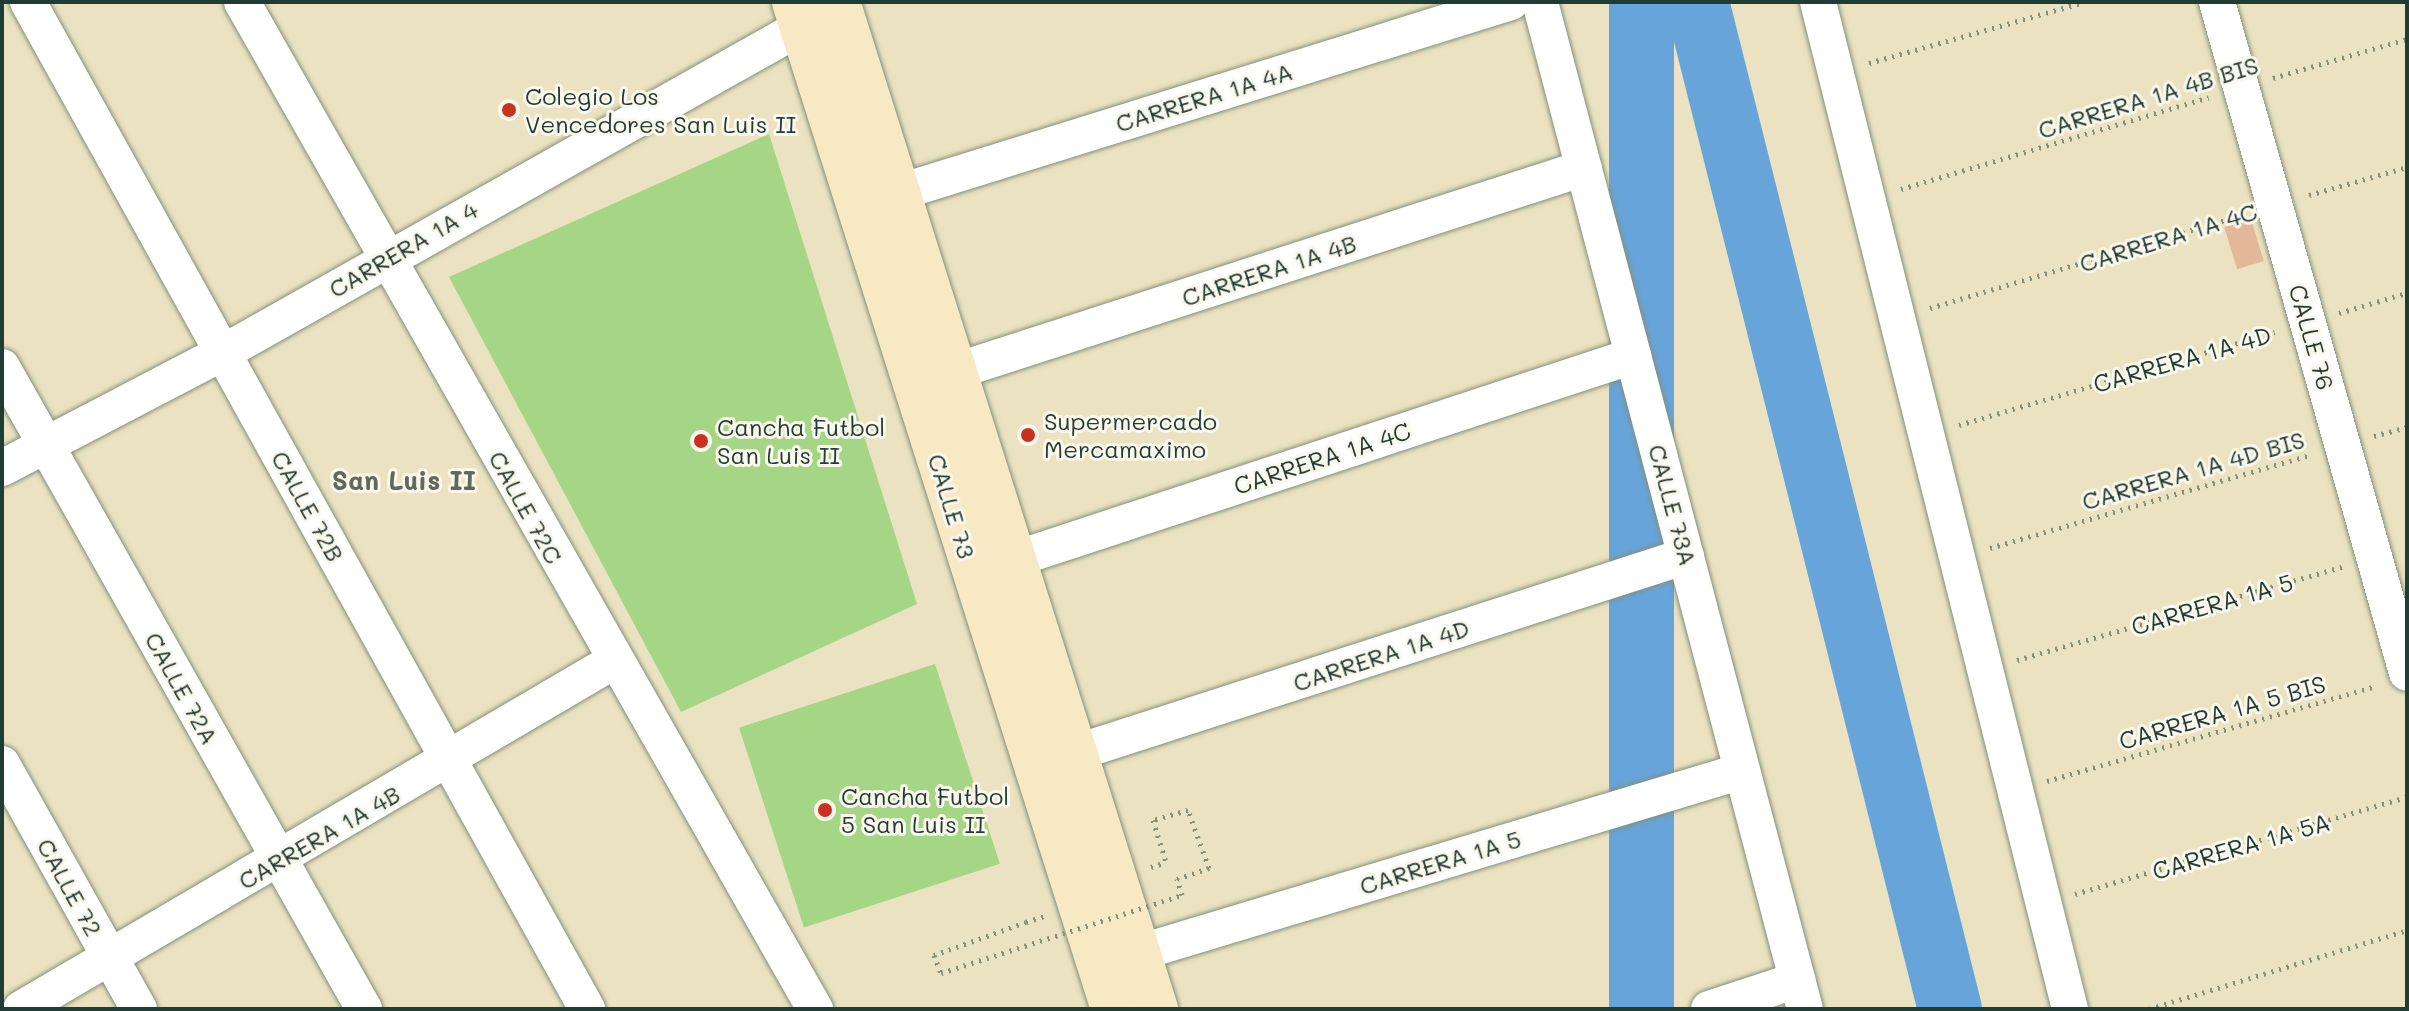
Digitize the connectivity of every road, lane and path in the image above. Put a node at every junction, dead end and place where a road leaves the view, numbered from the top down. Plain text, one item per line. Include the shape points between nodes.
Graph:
1 (28, 2) edge
2 (242, 2) edge
3 (838, 2) edge
4 (1511, 2) edge
5 (1540, 2) edge
6 (1818, 2) edge
7 (2085, 2) edge
8 (2217, 2) edge
9 (798, 14) edge
10 (2407, 39) edge
11 (1868, 63) dead end
12 (2242, 88) junction
13 (2407, 167) edge
14 (1584, 168) junction
15 (1900, 189) dead end
16 (897, 193) junction
17 (2275, 205) junction
18 (387, 259) junction
19 (2407, 293) edge
20 (1929, 308) dead end
21 (2308, 322) junction
22 (224, 352) junction
23 (1633, 356) junction
24 (2, 367) edge
25 (953, 372) junction
26 (1958, 425) dead end
27 (2407, 427) edge
28 (46, 444) junction
29 (2343, 445) junction
30 (2, 468) edge
31 (1989, 548) dead end
32 (1686, 556) junction
33 (2374, 557) junction
34 (1012, 560) junction
35 (614, 661) junction
36 (2016, 661) dead end
37 (2400, 677) edge
38 (1075, 753) junction
39 (447, 762) junction
40 (2, 764) edge
41 (1742, 771) junction
42 (2046, 782) dead end
43 (2407, 797) edge
44 (278, 861) junction
45 (1166, 862) dead end
46 (2075, 895) dead end
47 (1051, 914) dead end
48 (2407, 930) edge
49 (1138, 953) junction
50 (110, 958) junction
51 (1801, 995) edge
52 (1106, 1006) edge
53 (21, 1009) edge
54 (139, 1009) edge
55 (364, 1009) edge
56 (587, 1009) edge
57 (815, 1009) edge
58 (1156, 1009) edge
59 (1709, 1009) edge
60 (2070, 1009) edge
61 (2149, 1009) edge

1 - 22 street, CALLE 72B
2 - 18 street, CALLE 72C
3 - 16 main road, CALLE 73
4 - 16 street, CARRERA 1A 4A
5 - 14 street, CALLE 73A
6 - 60 street
7 - 11 path
8 - 12 street, CALLE 76
9 - 18 street, CARRERA 1A 4
9 - 52 main road, CALLE 73
10 - 12 path, CARRERA 1A 4B BIS
12 - 15 path, CARRERA 1A 4B BIS
12 - 17 street, CALLE 76
13 - 17 path, CARRERA 1A 4C
14 - 23 street, CALLE 73A
14 - 25 street, CARRERA 1A 4B
16 - 25 main road, CALLE 73
17 - 20 path, CARRERA 1A 4C
17 - 21 street, CALLE 76
18 - 22 street, CARRERA 1A 4
18 - 35 street, CALLE 72C
19 - 21 path, CARRERA 1A 4D
21 - 26 path, CARRERA 1A 4D
21 - 29 street, CALLE 76
22 - 28 street, CARRERA 1A 4
22 - 39 street, CALLE 72B
23 - 32 street, CALLE 73A
23 - 34 street, CARRERA 1A 4C
24 - 28 street, CALLE 72A
25 - 34 main road, CALLE 73
27 - 29 path, CARRERA 1A 4D BIS
28 - 30 street, CARRERA 1A 4
28 - 44 street, CALLE 72A
29 - 31 path, CARRERA 1A 4D BIS
29 - 33 street, CALLE 76
32 - 38 street, CARRERA 1A 4D
32 - 41 street, CALLE 73A
33 - 36 path, CARRERA 1A 5
33 - 37 street, CALLE 76
34 - 38 main road, CALLE 73
35 - 39 street, CARRERA 1A 4B
35 - 57 street, CALLE 72C
37 - 42 path, CARRERA 1A 5 BIS
38 - 49 main road, CALLE 73
39 - 44 street, CARRERA 1A 4B
39 - 56 street, CALLE 72B
40 - 50 street, CALLE 72
41 - 49 street, CARRERA 1A 5
41 - 51 street, CALLE 73A
43 - 46 path, CARRERA 1A 5A
44 - 50 street, CARRERA 1A 4B
44 - 55 street, CALLE 72A
45 - 47 path, bridge via 1153,820 1188,810 1209,868 1177,879 1182,895 941,973 934,955
48 - 61 path
49 - 58 main road, CALLE 73
50 - 53 street, CARRERA 1A 4B
50 - 54 street, CALLE 72
51 - 59 street

